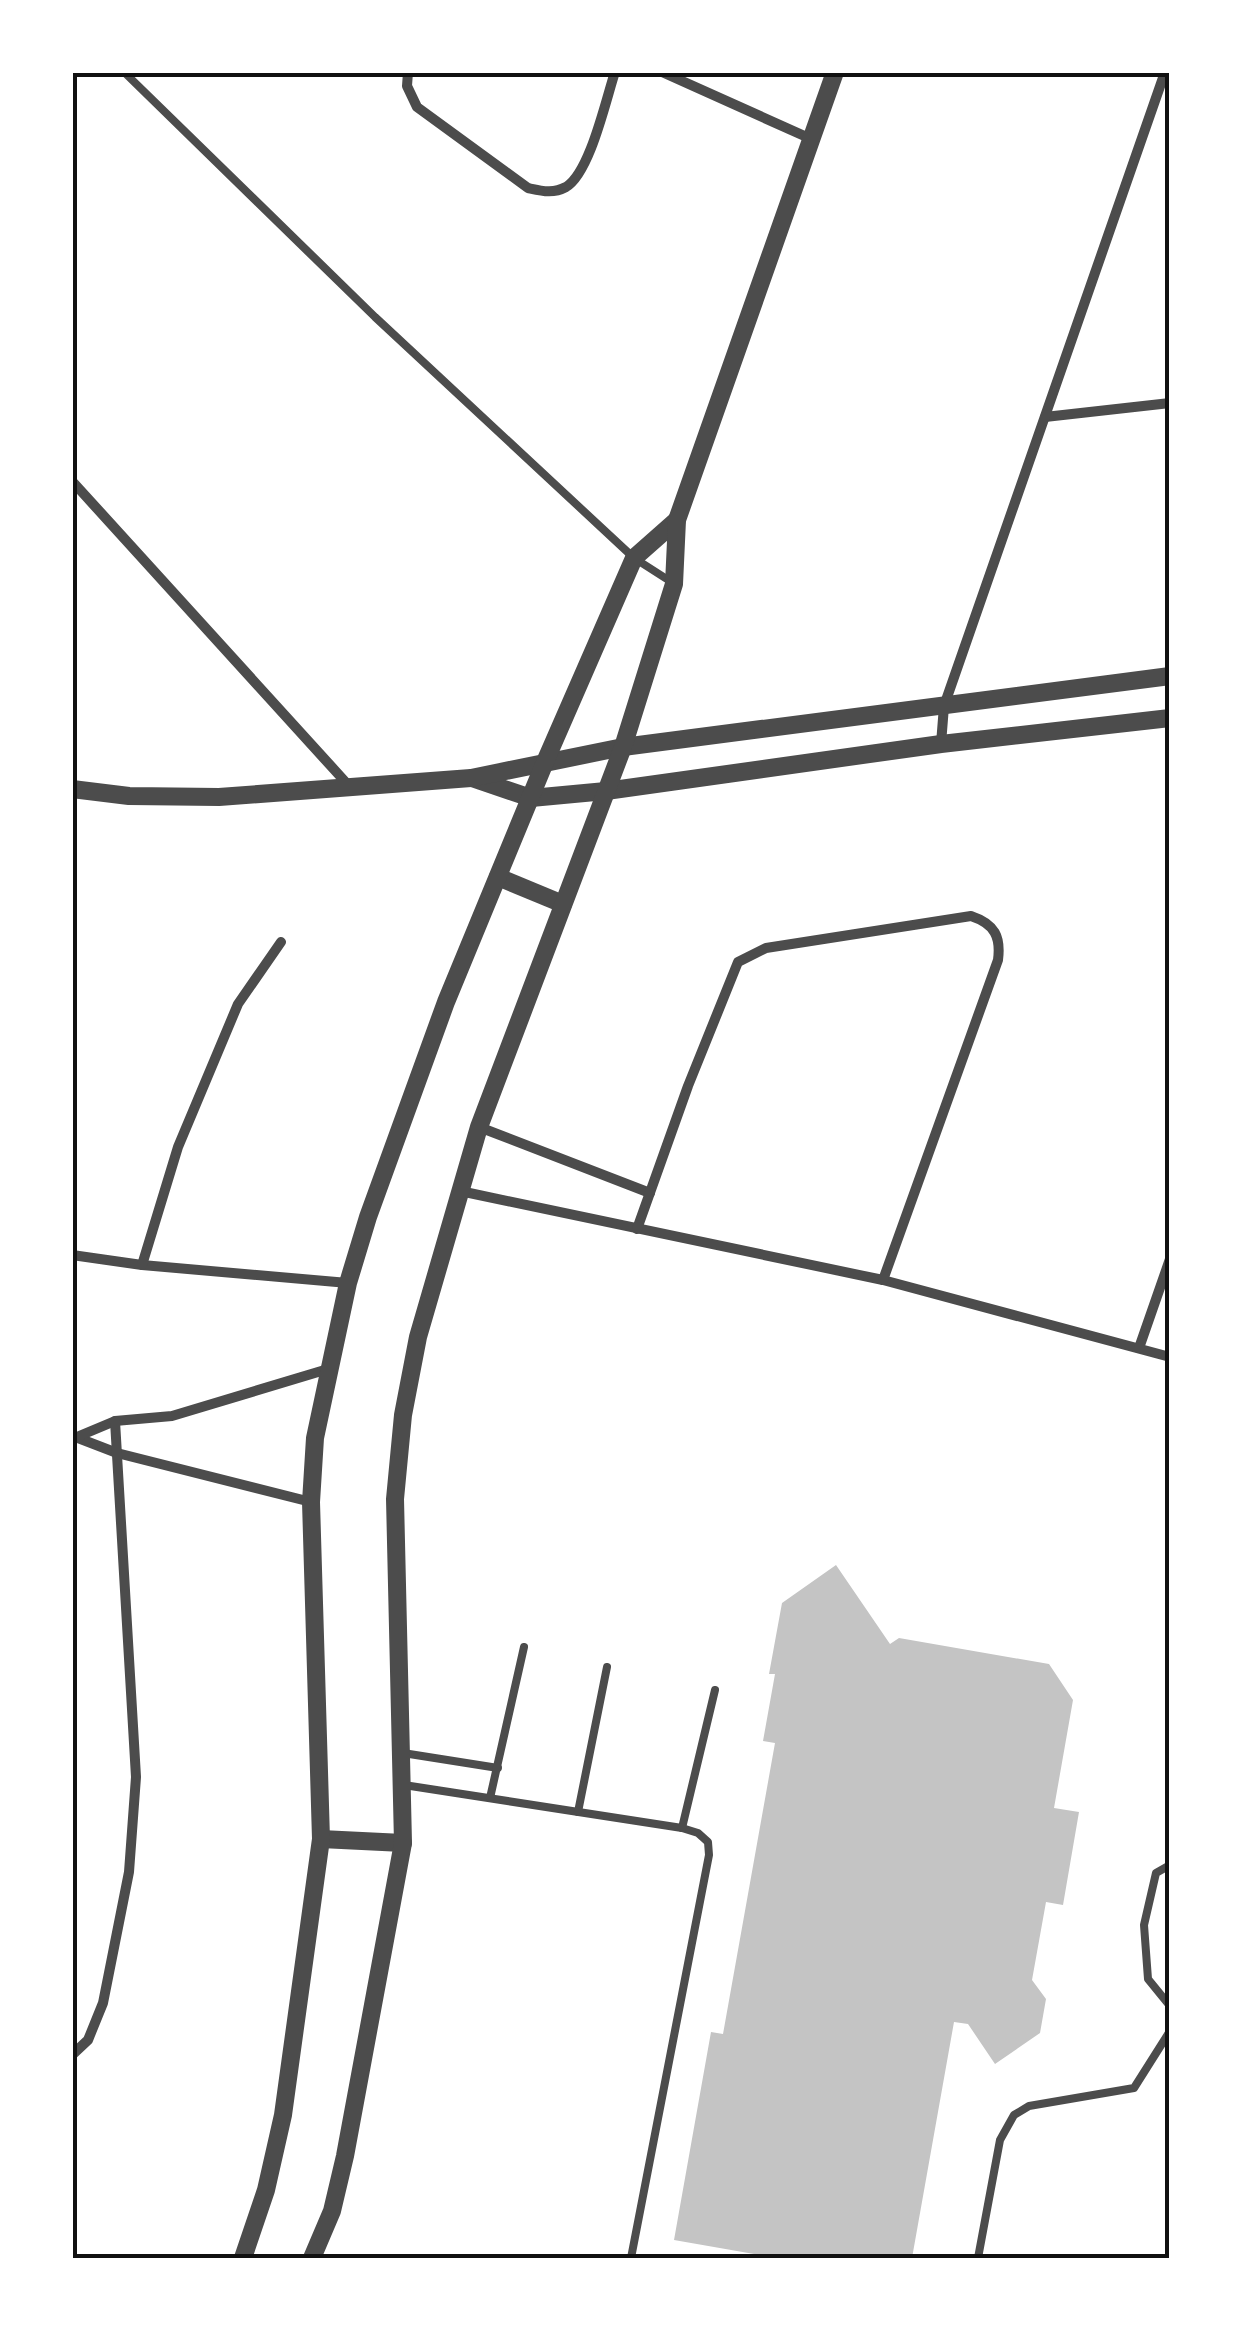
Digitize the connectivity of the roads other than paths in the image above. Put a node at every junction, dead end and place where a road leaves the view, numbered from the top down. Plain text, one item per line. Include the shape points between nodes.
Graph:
1 (124, 72) edge
2 (408, 72) edge
3 (615, 72) edge
4 (662, 72) edge
5 (835, 72) edge
6 (1164, 72) edge
7 (809, 138) junction
8 (1170, 403) edge
9 (1046, 417) junction
10 (72, 481) edge
11 (677, 520) junction
12 (634, 558) junction
13 (674, 584) junction
14 (1170, 676) edge
15 (944, 706) junction
16 (1170, 718) edge
17 (942, 744) junction
18 (623, 747) junction
19 (545, 762) junction
20 (471, 778) junction
21 (350, 787) junction
22 (72, 788) edge
23 (606, 791) junction
24 (532, 798) junction
25 (498, 877) junction
26 (563, 904) junction
27 (282, 942) dead end
28 (479, 1127) junction
29 (458, 1191) junction
30 (650, 1193) junction
31 (637, 1229) junction
32 (72, 1256) edge
33 (1170, 1259) edge
34 (142, 1265) junction
35 (883, 1280) junction
36 (348, 1283) junction
37 (1138, 1348) junction
38 (1170, 1358) edge
39 (328, 1369) junction
40 (115, 1420) junction
41 (76, 1438) edge
42 (117, 1453) junction
43 (311, 1502) junction
44 (524, 1648) dead end
45 (607, 1667) dead end
46 (715, 1690) dead end
47 (403, 1753) junction
48 (498, 1768) junction
49 (403, 1785) junction
50 (490, 1798) junction
51 (578, 1812) junction
52 (682, 1828) junction
53 (321, 1839) junction
54 (403, 1844) junction
55 (1170, 1865) edge
56 (1170, 2006) edge
57 (1170, 2031) edge
58 (72, 2054) edge
59 (243, 2258) edge
60 (312, 2258) edge
61 (631, 2258) edge
62 (978, 2258) edge

1 - 12 lane
2 - 3 street via 417,108 528,188 549,192 569,186 580,172
4 - 7 street
5 - 7 street
6 - 9 street
7 - 11 street
8 - 9 street
9 - 15 street
10 - 21 street
11 - 12 street
11 - 13 street
12 - 13 lane
12 - 19 street
13 - 18 street
14 - 15 street
15 - 17 street
15 - 18 street
16 - 17 street
17 - 23 street
18 - 19 street
18 - 23 street
19 - 20 street
19 - 24 street
20 - 21 street
20 - 24 street
21 - 22 street via 219,797
23 - 24 street
23 - 26 street
24 - 25 street
25 - 26 street
25 - 36 street
26 - 28 street
27 - 34 street via 238,1004 178,1147
28 - 29 street
28 - 30 street
29 - 31 street
29 - 47 street via 403,1415 395,1582
30 - 31 street
30 - 35 street via 738,962 766,948 972,916 991,926 1000,944 998,960
31 - 35 street
32 - 34 street
33 - 37 street
34 - 36 street
35 - 37 street
36 - 39 street
37 - 38 street
39 - 40 street via 172,1416
39 - 43 street
40 - 41 street
40 - 42 street
41 - 42 street
42 - 43 street
42 - 58 street via 134,1819 104,2003 88,2040
43 - 53 street
44 - 48 lane
45 - 51 lane
46 - 52 lane
47 - 48 lane
47 - 49 street
48 - 50 lane
49 - 50 lane
49 - 54 street
50 - 51 lane
51 - 52 lane
52 - 61 lane via 708,1842 709,1855
53 - 54 street
53 - 59 street via 283,2115
54 - 60 street via 345,2156
55 - 56 lane via 1156,1873 1144,1925 1148,1979
57 - 62 lane via 1134,2088 1029,2106 1014,2115 1000,2140

